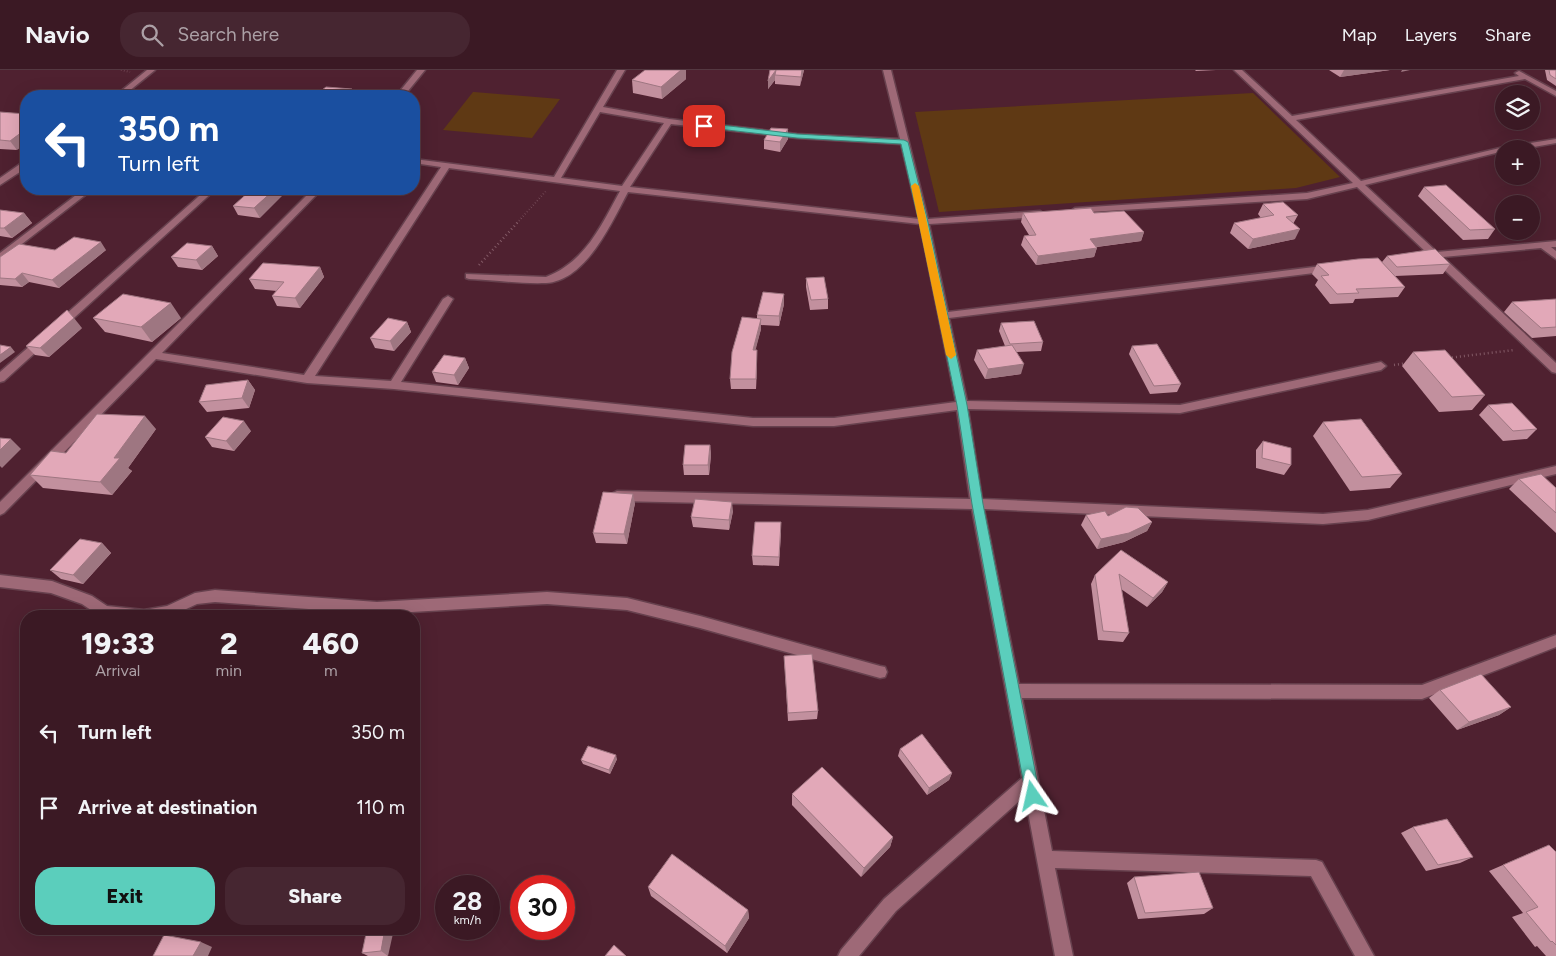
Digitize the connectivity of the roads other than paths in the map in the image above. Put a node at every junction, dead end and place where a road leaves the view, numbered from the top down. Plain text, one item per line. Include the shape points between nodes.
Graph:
1 (152, 70) edge
2 (421, 70) edge
3 (621, 70) edge
4 (887, 70) edge
5 (1238, 70) edge
6 (1515, 70) edge
7 (1526, 76) junction
8 (127, 90) edge
9 (405, 90) edge
10 (1556, 94) edge
11 (598, 109) junction
12 (1291, 119) junction
13 (669, 121) junction
14 (1556, 141) edge
15 (904, 142) junction
16 (1540, 144) edge
17 (1495, 151) edge
18 (420, 162) edge
19 (446, 166) junction
20 (20, 168) edge
21 (556, 180) junction
22 (0, 182) edge
23 (1361, 184) junction
24 (625, 190) junction
25 (82, 195) edge
26 (205, 195) edge
27 (312, 195) edge
28 (1061, 212) edge
29 (1051, 213) edge
30 (924, 222) junction
31 (1556, 244) edge
32 (1543, 245) junction
33 (1435, 254) junction
34 (1556, 256) edge
35 (1415, 257) edge
36 (0, 258) edge
37 (1336, 267) edge
38 (469, 276) road end
39 (448, 299) dead end
40 (943, 316) junction
41 (154, 355) junction
42 (1381, 366) road end
43 (1556, 369) edge
44 (0, 378) edge
45 (307, 379) junction
46 (394, 385) junction
47 (962, 405) junction
48 (1556, 470) edge
49 (612, 496) edge
50 (977, 504) junction
51 (0, 510) edge
52 (0, 581) edge
53 (101, 610) edge
54 (173, 610) edge
55 (1556, 641) edge
56 (880, 672) dead end
57 (1013, 691) junction
58 (1030, 781) junction
59 (1045, 860) junction
60 (848, 956) edge
61 (1064, 956) edge
62 (1365, 956) edge

1 - 8 street
2 - 9 street
3 - 11 street
4 - 15 street
5 - 12 street
6 - 7 street
7 - 10 street
7 - 12 street
11 - 13 street
11 - 21 street
12 - 23 street
13 - 15 street via 797,136
13 - 24 street
14 - 16 street
15 - 30 street
17 - 23 street
18 - 19 street
19 - 21 street
19 - 45 street
20 - 22 street
21 - 24 street
23 - 28 street via 1307,196
23 - 33 street
24 - 30 street
24 - 38 street via 592,248 575,267 559,277 547,280
25 - 36 street
26 - 44 street
27 - 41 street
29 - 30 street
30 - 40 street
31 - 32 street
32 - 33 street
32 - 34 street
33 - 35 street
33 - 43 street
37 - 40 street
39 - 46 street
40 - 47 street
41 - 45 street
41 - 51 street
42 - 47 street via 1180,409
45 - 46 street
46 - 47 street via 753,422 834,422
47 - 50 street
48 - 50 street via 1345,519
49 - 50 street
50 - 57 street
52 - 53 street via 52,586
54 - 56 street via 196,599 215,596 377,608 547,598 627,604
55 - 57 street via 1422,692
57 - 58 street
58 - 59 street
58 - 60 street via 890,905
59 - 61 street
59 - 62 street via 1316,868

